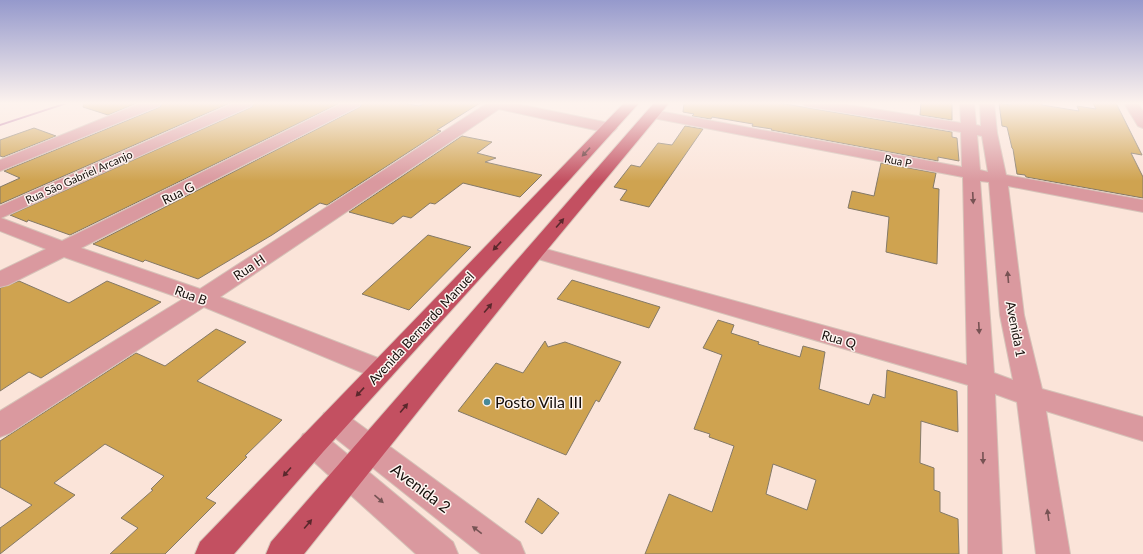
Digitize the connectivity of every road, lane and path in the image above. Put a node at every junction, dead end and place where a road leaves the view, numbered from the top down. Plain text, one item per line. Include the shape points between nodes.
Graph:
1 (91, 129) edge
2 (188, 129) edge
3 (303, 129) edge
4 (457, 129) edge
5 (608, 129) edge
6 (641, 129) edge
7 (752, 129) edge
8 (966, 129) edge
9 (979, 131) junction
10 (0, 166) edge
11 (972, 175) junction
12 (998, 180) junction
13 (1143, 206) edge
14 (0, 213) edge
15 (0, 224) edge
16 (63, 249) junction
17 (534, 252) junction
18 (0, 280) edge
19 (202, 298) junction
20 (382, 370) junction
21 (981, 379) junction
22 (1030, 396) junction
23 (334, 421) junction
24 (0, 425) edge
25 (1143, 429) edge
26 (313, 443) junction
27 (370, 449) junction
28 (349, 474) junction
29 (212, 554) edge
30 (283, 554) edge
31 (441, 554) edge
32 (508, 554) edge
33 (985, 554) edge
34 (1053, 554) edge

1 - 10 street
2 - 14 street, Rua São Gabriel Arcanjo
3 - 16 street, Rua G
4 - 19 street, Rua H
5 -> 20 main road, Avenida Bernardo Manuel
17 -> 6 main road
7 - 11 street, Rua P
8 - 9 street
9 - 11 street, Avenida 1
9 - 12 street, Avenida 1
11 - 12 street, Rua P
11 -> 21 street, Avenida 1
12 - 13 street, Rua P
22 -> 12 street, Avenida 1 via 1012,315
15 - 16 street, Rua B
16 - 18 street, Rua G
16 - 19 street, Rua B
17 - 21 street, Rua Q
27 -> 17 main road
19 - 20 street, Rua B
19 - 24 street, Rua H
20 -> 23 main road, Avenida Bernardo Manuel
21 - 22 street, Rua Q
21 -> 33 street, Avenida 1
22 - 25 street, Rua Q
34 -> 22 street, Avenida 1
23 - 26 main road, Avenida Bernardo Manuel
23 - 27 street, Avenida 2
26 - 28 street
26 -> 29 main road, Avenida Bernardo Manuel
27 - 28 main road
32 -> 27 street, Avenida 2
30 -> 28 main road
28 -> 31 street

